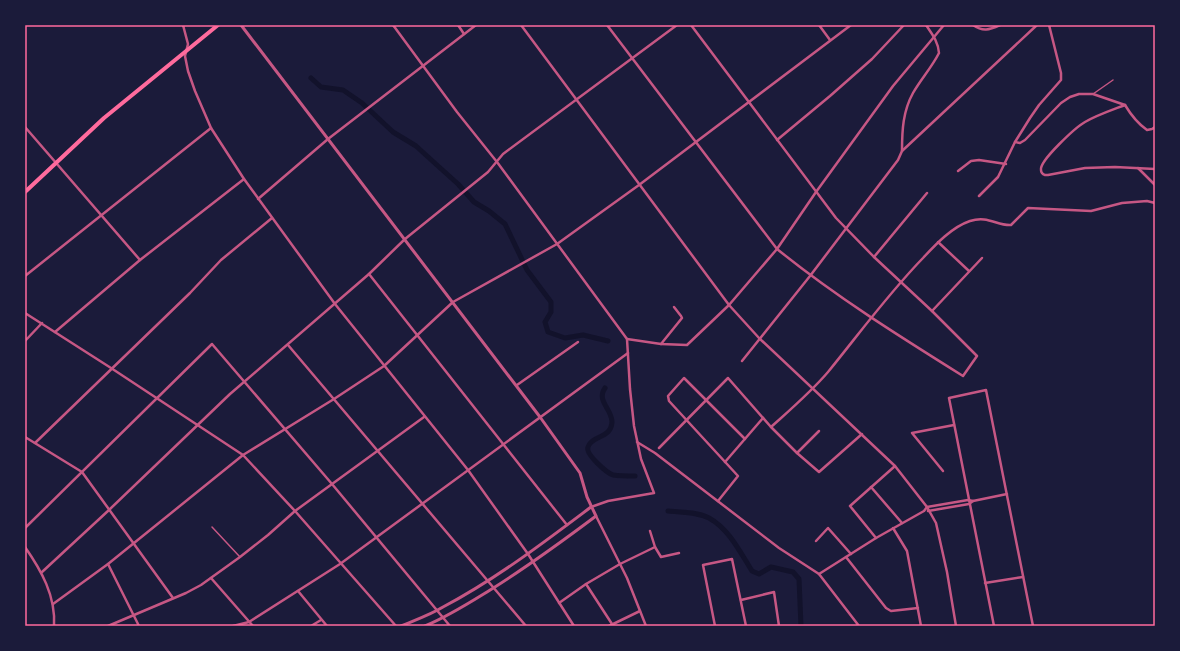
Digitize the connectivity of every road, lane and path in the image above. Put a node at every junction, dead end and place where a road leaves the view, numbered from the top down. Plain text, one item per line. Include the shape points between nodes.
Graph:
1 (184, 25) edge
2 (218, 25) edge
3 (241, 25) edge
4 (393, 25) edge
5 (458, 25) edge
6 (476, 25) edge
7 (521, 25) edge
8 (607, 25) edge
9 (677, 25) edge
10 (691, 25) edge
11 (819, 25) edge
12 (851, 25) edge
13 (904, 25) edge
14 (926, 25) edge
15 (944, 25) edge
16 (973, 25) edge
17 (1000, 25) edge
18 (1037, 25) edge
19 (1049, 25) edge
20 (464, 34) junction
21 (934, 36) junction
22 (830, 40) junction
23 (187, 50) junction
24 (632, 58) junction
25 (423, 66) junction
26 (1113, 80) dead end
27 (1093, 94) junction
28 (577, 100) junction
29 (748, 102) junction
30 (1125, 105) junction
31 (25, 127) edge
32 (1155, 127) edge
33 (211, 128) junction
34 (328, 139) junction
35 (777, 140) junction
36 (696, 142) junction
37 (1015, 142) junction
38 (902, 151) junction
39 (497, 162) junction
40 (56, 163) junction
41 (1006, 164) junction
42 (1137, 167) junction
43 (1155, 169) edge
44 (958, 171) dead end
45 (244, 179) junction
46 (639, 185) junction
47 (1155, 185) edge
48 (25, 192) edge
49 (816, 192) junction
50 (927, 193) dead end
51 (979, 196) dead end
52 (258, 199) junction
53 (1155, 203) edge
54 (101, 215) junction
55 (272, 218) junction
56 (845, 228) junction
57 (405, 239) junction
58 (938, 242) junction
59 (557, 244) junction
60 (776, 249) junction
61 (874, 257) junction
62 (982, 258) dead end
63 (140, 260) junction
64 (969, 272) junction
65 (369, 274) junction
66 (25, 276) edge
67 (810, 276) junction
68 (900, 282) junction
69 (453, 302) junction
70 (335, 304) junction
71 (729, 305) junction
72 (674, 307) dead end
73 (932, 311) junction
74 (25, 313) edge
75 (871, 317) junction
76 (42, 324) junction
77 (55, 332) junction
78 (417, 336) junction
79 (759, 338) junction
80 (627, 339) junction
81 (25, 341) edge
82 (578, 342) dead end
83 (662, 344) junction
84 (288, 345) junction
85 (628, 352) junction
86 (742, 361) dead end
87 (384, 366) junction
88 (112, 368) junction
89 (245, 381) junction
90 (517, 385) junction
91 (812, 389) junction
92 (157, 398) junction
93 (334, 399) junction
94 (706, 400) junction
95 (424, 416) junction
96 (540, 417) junction
97 (763, 418) junction
98 (686, 420) junction
99 (197, 425) junction
100 (954, 425) junction
101 (771, 427) junction
102 (286, 430) junction
103 (819, 431) dead end
104 (862, 434) junction
105 (25, 437) edge
106 (745, 439) junction
107 (637, 442) junction
108 (35, 443) junction
109 (503, 444) junction
110 (659, 448) dead end
111 (378, 452) junction
112 (797, 453) junction
113 (243, 455) junction
114 (725, 462) junction
115 (894, 466) junction
116 (468, 470) junction
117 (943, 470) dead end
118 (82, 472) junction
119 (332, 484) junction
120 (871, 487) junction
121 (1007, 494) junction
122 (968, 500) junction
123 (718, 501) junction
124 (973, 501) junction
125 (950, 503) junction
126 (422, 504) junction
127 (969, 504) junction
128 (591, 507) junction
129 (927, 507) junction
130 (950, 508) junction
131 (110, 510) junction
132 (295, 511) junction
133 (924, 511) junction
134 (930, 511) junction
135 (596, 516) junction
136 (902, 523) junction
137 (566, 525) junction
138 (212, 527) dead end
139 (25, 528) edge
140 (893, 528) junction
141 (650, 531) dead end
142 (376, 537) junction
143 (876, 538) junction
144 (816, 541) dead end
145 (134, 543) junction
146 (25, 547) edge
147 (655, 547) junction
148 (679, 553) dead end
149 (528, 554) junction
150 (850, 554) junction
151 (240, 557) junction
152 (846, 557) junction
153 (533, 562) junction
154 (108, 564) junction
155 (340, 564) junction
156 (620, 564) junction
157 (42, 572) junction
158 (819, 574) junction
159 (1023, 576) junction
160 (211, 578) junction
161 (487, 582) junction
162 (985, 583) junction
163 (586, 584) junction
164 (493, 588) junction
165 (298, 590) junction
166 (173, 598) junction
167 (741, 600) junction
168 (559, 603) junction
169 (53, 604) junction
170 (918, 608) junction
171 (437, 610) junction
172 (640, 611) junction
173 (134, 616) junction
174 (443, 618) junction
175 (321, 620) junction
176 (249, 622) junction
177 (610, 625) edge
178 (54, 626) edge
179 (108, 626) edge
180 (139, 626) edge
181 (233, 626) edge
182 (253, 626) edge
183 (311, 626) edge
184 (327, 626) edge
185 (396, 626) edge
186 (401, 626) edge
187 (425, 626) edge
188 (450, 626) edge
189 (526, 626) edge
190 (574, 626) edge
191 (646, 626) edge
192 (715, 626) edge
193 (746, 626) edge
194 (779, 626) edge
195 (859, 626) edge
196 (921, 626) edge
197 (956, 626) edge
198 (994, 626) edge
199 (1033, 626) edge

1 - 23 street
2 - 23 main road
3 - 34 street
4 - 25 street
5 - 20 street
6 - 20 street
7 - 28 street
8 - 24 street
9 - 24 street
10 - 29 street
11 - 22 street
12 - 22 street
13 - 35 street via 872,59
14 - 21 street
15 - 21 street
16 - 17 street via 984,30
18 - 38 street
19 - 37 street via 1062,72 1061,80 1039,105
20 - 25 street
21 - 38 street via 939,53 909,103 903,120
21 - 49 street via 893,86
22 - 29 street
23 - 33 street via 185,56 188,71
23 - 40 main road via 104,118
24 - 28 street
24 - 36 street
25 - 34 street
25 - 39 street
26 - 27 lane
27 - 30 street
27 - 37 street via 1070,97 1025,140
28 - 39 street via 503,154
28 - 46 street
29 - 35 street
29 - 36 street
30 - 32 street via 1147,130
30 - 42 street via 1084,122 1058,145 1040,169 1048,175 1085,168
31 - 40 street
33 - 45 street
33 - 54 street
34 - 52 street
34 - 57 street
35 - 49 street
36 - 46 street
36 - 60 street
37 - 41 street
38 - 56 street via 898,160
39 - 57 street
39 - 59 street
40 - 48 main road
40 - 54 street
41 - 44 street via 971,161
41 - 51 street via 998,177
42 - 43 street
42 - 47 street
45 - 52 street
45 - 63 street
46 - 59 street
46 - 71 street
49 - 56 street
49 - 60 street
50 - 61 street
52 - 55 street
53 - 58 street via 1122,203 1091,211 1028,208 1012,225 982,219 972,220 962,224
54 - 63 street
54 - 66 street
55 - 70 street
55 - 88 street via 210,271
56 - 61 street
56 - 67 street
57 - 65 street
57 - 69 street
58 - 64 street
58 - 68 street
59 - 69 street
59 - 80 street
60 - 67 street
60 - 71 street
61 - 68 street
62 - 64 street
63 - 77 street
64 - 73 street
65 - 70 street
65 - 78 street
67 - 75 street
67 - 79 street
68 - 73 street
68 - 75 street
69 - 78 street
69 - 90 street
70 - 84 street
70 - 87 street
71 - 79 street
71 - 83 street via 687,345
72 - 83 street via 682,318
73 - 75 street via 977,356 963,376
74 - 76 street
75 - 91 street
76 - 77 street
76 - 81 street
77 - 88 street
78 - 87 street
78 - 109 street
79 - 86 street
79 - 91 street
80 - 83 street
80 - 85 street
82 - 90 street
84 - 89 street
84 - 93 street
85 - 96 street
85 - 107 street
87 - 93 street
87 - 95 street
88 - 92 street
88 - 108 street
89 - 92 street via 212,344
89 - 99 street
89 - 102 street
90 - 96 street
91 - 101 street
91 - 104 street
92 - 99 street
92 - 118 street
93 - 102 street
93 - 111 street
94 - 97 street via 728,378
94 - 98 street
94 - 98 street via 684,378 668,396 669,401
94 - 106 street
95 - 111 street
95 - 116 street
96 - 109 street
96 - 128 street via 580,473
97 - 101 street
97 - 106 street
98 - 110 street
98 - 114 street
99 - 113 street
99 - 131 street
100 - 117 street via 912,433
100 - 121 street via 949,398 986,390
100 - 122 street
101 - 112 street
102 - 113 street
102 - 119 street
103 - 112 street
104 - 112 street via 819,472
104 - 115 street
105 - 108 street
106 - 114 street
107 - 123 street
107 - 128 street via 654,493 608,501
108 - 118 street
109 - 116 street
109 - 137 street
111 - 119 street
111 - 126 street
113 - 132 street
113 - 145 street
114 - 123 street via 738,476
115 - 120 street
115 - 129 street
116 - 126 street
116 - 149 street
118 - 131 street
118 - 139 street
119 - 132 street
119 - 142 street
120 - 136 street
120 - 143 street via 850,506
121 - 124 street
121 - 159 street
122 - 124 street
122 - 125 street
122 - 127 street
123 - 158 street via 779,548
124 - 127 street
125 - 129 street
125 - 130 street
126 - 142 street
126 - 161 street
127 - 130 street
127 - 162 street
128 - 135 street
128 - 137 street
129 - 133 street
129 - 134 street
130 - 134 street
131 - 145 street
131 - 157 street
132 - 151 street
132 - 155 street
133 - 134 street
133 - 136 street
134 - 197 street via 939,536
135 - 153 street
135 - 156 street
136 - 140 street
137 - 149 street
138 - 151 lane
140 - 143 street
140 - 170 street via 907,551
141 - 147 street
142 - 155 street
142 - 171 street
143 - 150 street
144 - 150 street via 828,528
145 - 154 street
145 - 166 street
146 - 157 street
147 - 148 street via 661,557
147 - 156 street
149 - 153 street
149 - 161 street
150 - 152 street
151 - 160 street
152 - 158 street
152 - 170 street via 886,608 891,611
153 - 164 street
153 - 168 street
154 - 169 street
154 - 173 street
155 - 165 street
155 - 185 street
156 - 163 street
156 - 172 street
157 - 169 street
158 - 195 street
159 - 162 street
159 - 199 street
160 - 166 street
160 - 176 street
161 - 164 street
161 - 171 street
162 - 198 street
163 - 168 street
163 - 177 street
164 - 174 street
164 - 189 street
165 - 175 street
165 - 176 street
166 - 173 street
167 - 192 street via 732,559 703,565
167 - 193 street
167 - 194 street via 774,592
168 - 190 street
169 - 178 street
170 - 196 street
171 - 174 street
171 - 186 street
172 - 177 street
172 - 191 street
173 - 179 street
173 - 180 street
174 - 187 street
174 - 188 street
175 - 183 street
175 - 184 street
176 - 181 street
176 - 182 street

